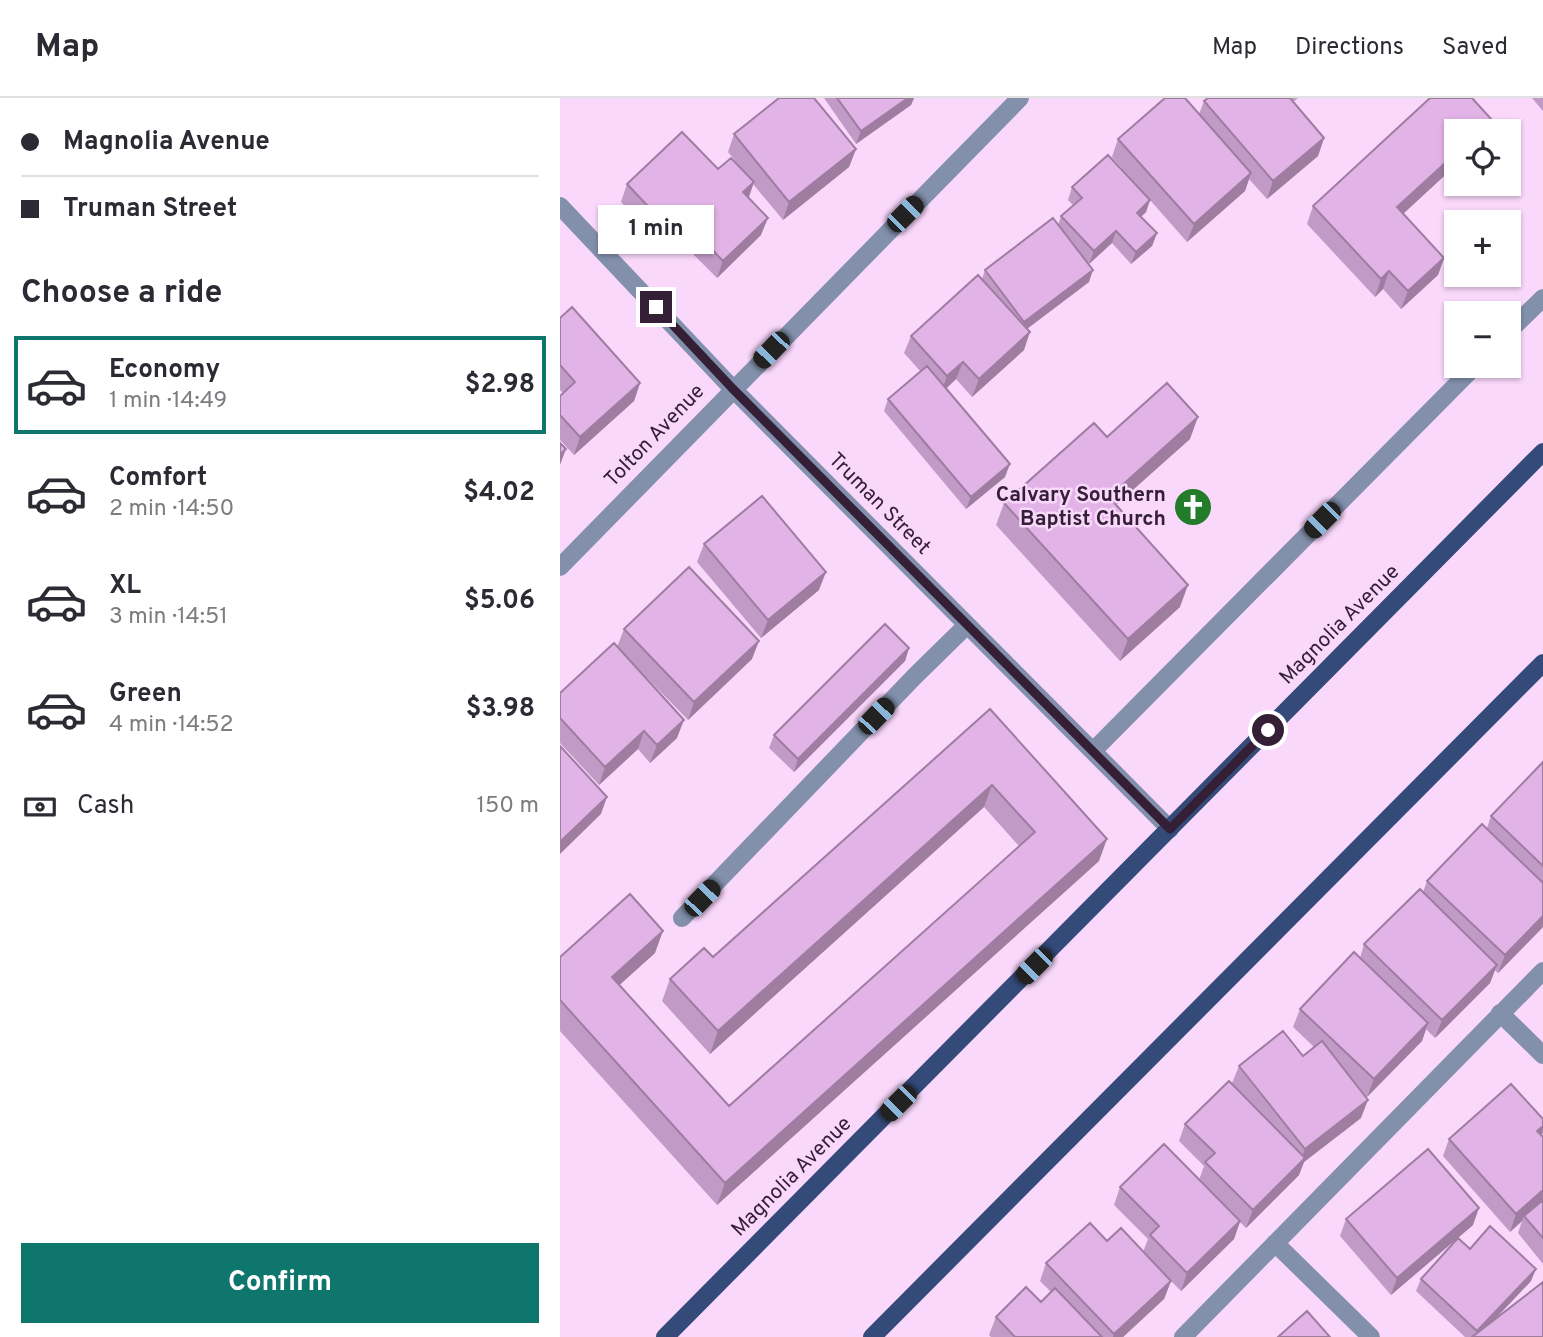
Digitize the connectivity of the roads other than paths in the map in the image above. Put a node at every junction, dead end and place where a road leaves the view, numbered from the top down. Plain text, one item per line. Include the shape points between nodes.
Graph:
1 (1020, 98) edge
2 (560, 206) edge
3 (1543, 298) edge
4 (1521, 319) edge
5 (1463, 378) edge
6 (733, 389) junction
7 (1543, 452) edge
8 (560, 567) edge
9 (967, 625) junction
10 (1543, 663) edge
11 (1093, 751) junction
12 (1170, 829) junction
13 (682, 918) dead end
14 (1543, 971) edge
15 (1500, 1013) junction
16 (1543, 1055) edge
17 (1275, 1242) junction
18 (665, 1337) edge
19 (872, 1337) edge
20 (1183, 1337) edge
21 (1371, 1337) edge

1 - 6 street, Tolton Avenue
2 - 6 street, Truman Street
3 - 4 street
5 - 11 street
6 - 8 street, Tolton Avenue
6 - 9 street, Truman Street
7 - 12 main road, Magnolia Avenue
9 - 11 street, Truman Street
9 - 13 street
10 - 19 main road
11 - 12 street, Truman Street
12 - 18 main road, Magnolia Avenue
14 - 15 street
15 - 16 street
15 - 17 street
17 - 20 street
17 - 21 street

